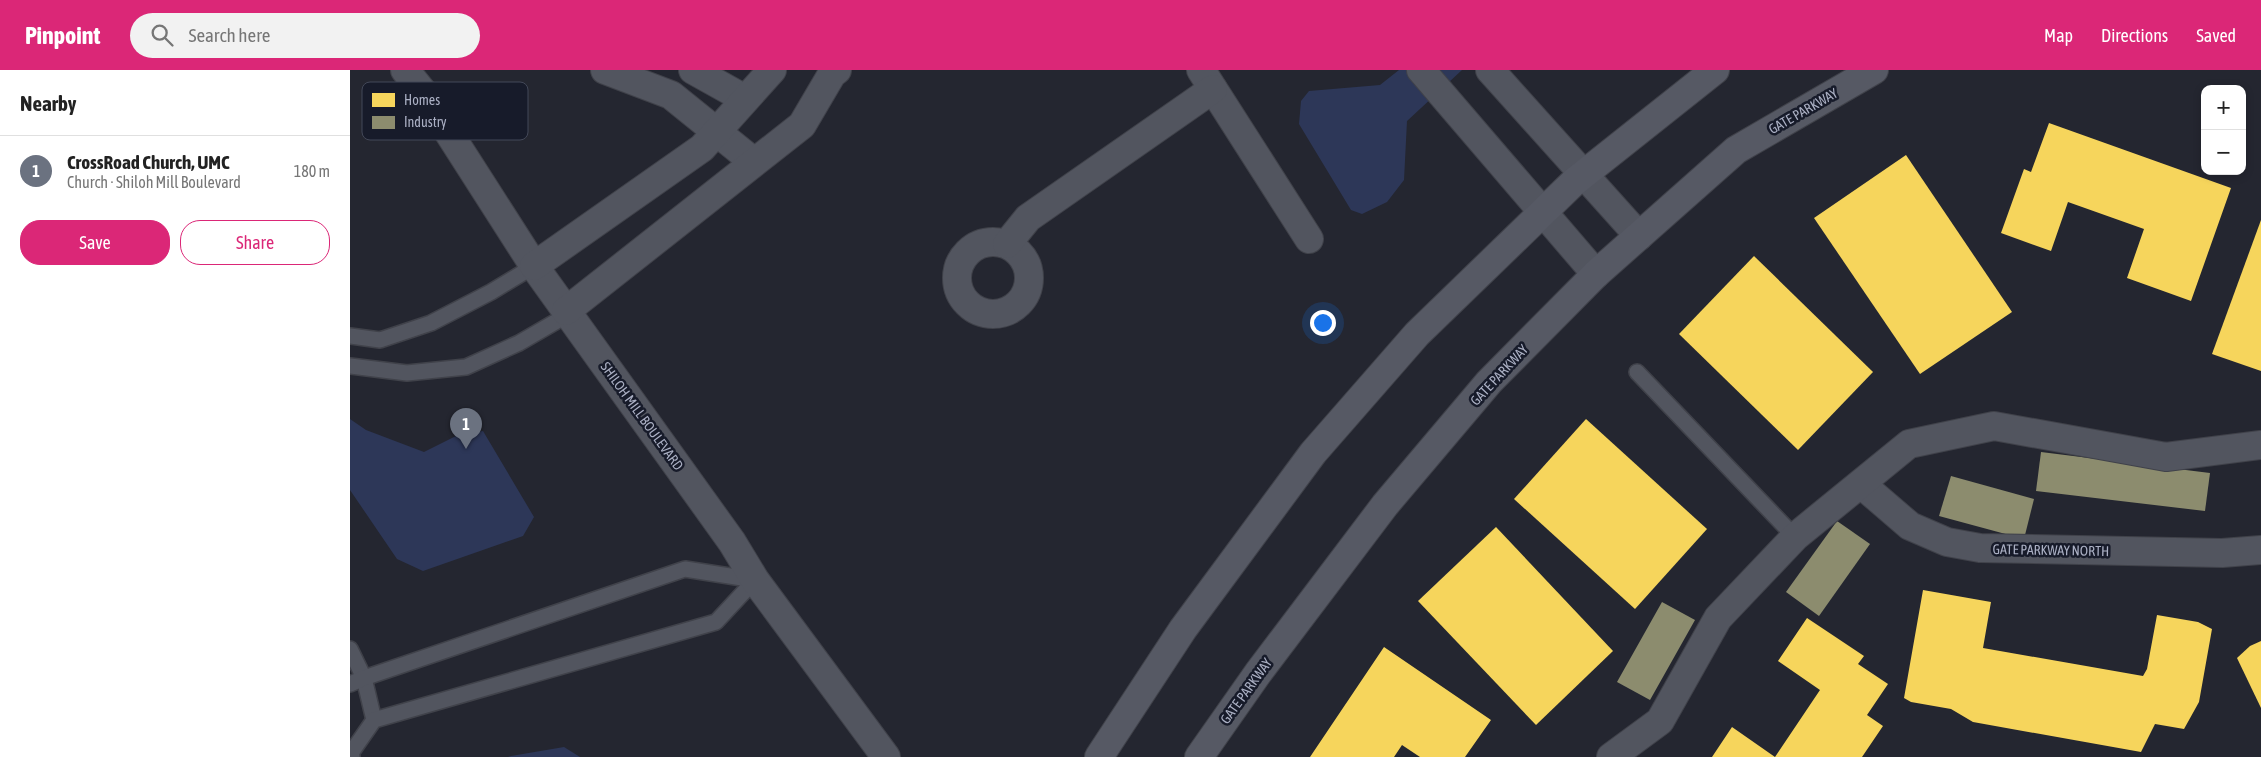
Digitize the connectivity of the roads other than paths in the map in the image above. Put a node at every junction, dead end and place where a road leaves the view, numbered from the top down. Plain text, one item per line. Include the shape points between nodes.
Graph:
1 (405, 70) edge
2 (605, 70) edge
3 (693, 70) edge
4 (772, 70) edge
5 (837, 70) edge
6 (1421, 70) edge
7 (1715, 70) edge
8 (1874, 70) edge
9 (1496, 77) edge
10 (647, 78) edge
11 (1207, 79) edge
12 (415, 82) edge
13 (745, 99) junction
14 (716, 132) junction
15 (453, 140) edge
16 (754, 162) junction
17 (1584, 175) junction
18 (1543, 212) junction
19 (1639, 236) junction
20 (1308, 239) dead end
21 (1008, 244) dead end
22 (534, 266) junction
23 (1596, 274) junction
24 (567, 312) junction
25 (350, 336) edge
26 (350, 366) edge
27 (1637, 372) dead end
28 (2261, 445) edge
29 (1861, 484) junction
30 (1795, 537) junction
31 (2261, 550) edge
32 (755, 580) junction
33 (350, 649) edge
34 (357, 681) edge
35 (374, 720) junction
36 (352, 757) edge
37 (886, 757) edge
38 (1099, 757) edge
39 (1199, 757) edge
40 (1611, 757) edge

1 - 12 street, SHILOH MILL BOULEVARD
2 - 10 street
3 - 13 street
4 - 13 street
5 - 16 street via 802,125
6 - 18 street
7 - 17 main road
8 - 19 main road, GATE PARKWAY via 1736,150
9 - 17 street
10 - 14 street
11 - 20 street
11 - 21 street via 1028,218
13 - 14 street
14 - 16 street
14 - 22 street via 702,148
15 - 22 street, SHILOH MILL BOULEVARD
16 - 24 street
17 - 18 main road
17 - 19 street
18 - 23 street
18 - 38 main road via 1417,334 1313,453 1183,629
19 - 23 main road, GATE PARKWAY
22 - 24 street, SHILOH MILL BOULEVARD
22 - 25 lane via 431,323 380,340
23 - 39 main road, GATE PARKWAY via 1489,382 1385,505
24 - 26 lane via 519,343 466,367 407,373
24 - 32 street, SHILOH MILL BOULEVARD via 732,542
27 - 30 lane
28 - 29 street via 2166,456 1994,426 1909,444
29 - 30 street
29 - 31 street, GATE PARKWAY NORTH via 1910,526 1946,542 1980,548 2222,553
30 - 40 street via 1718,618 1660,720
32 - 34 lane via 685,569
32 - 35 lane via 716,622
32 - 37 street, SHILOH MILL BOULEVARD
33 - 34 lane
34 - 35 lane
35 - 36 lane via 352,752

